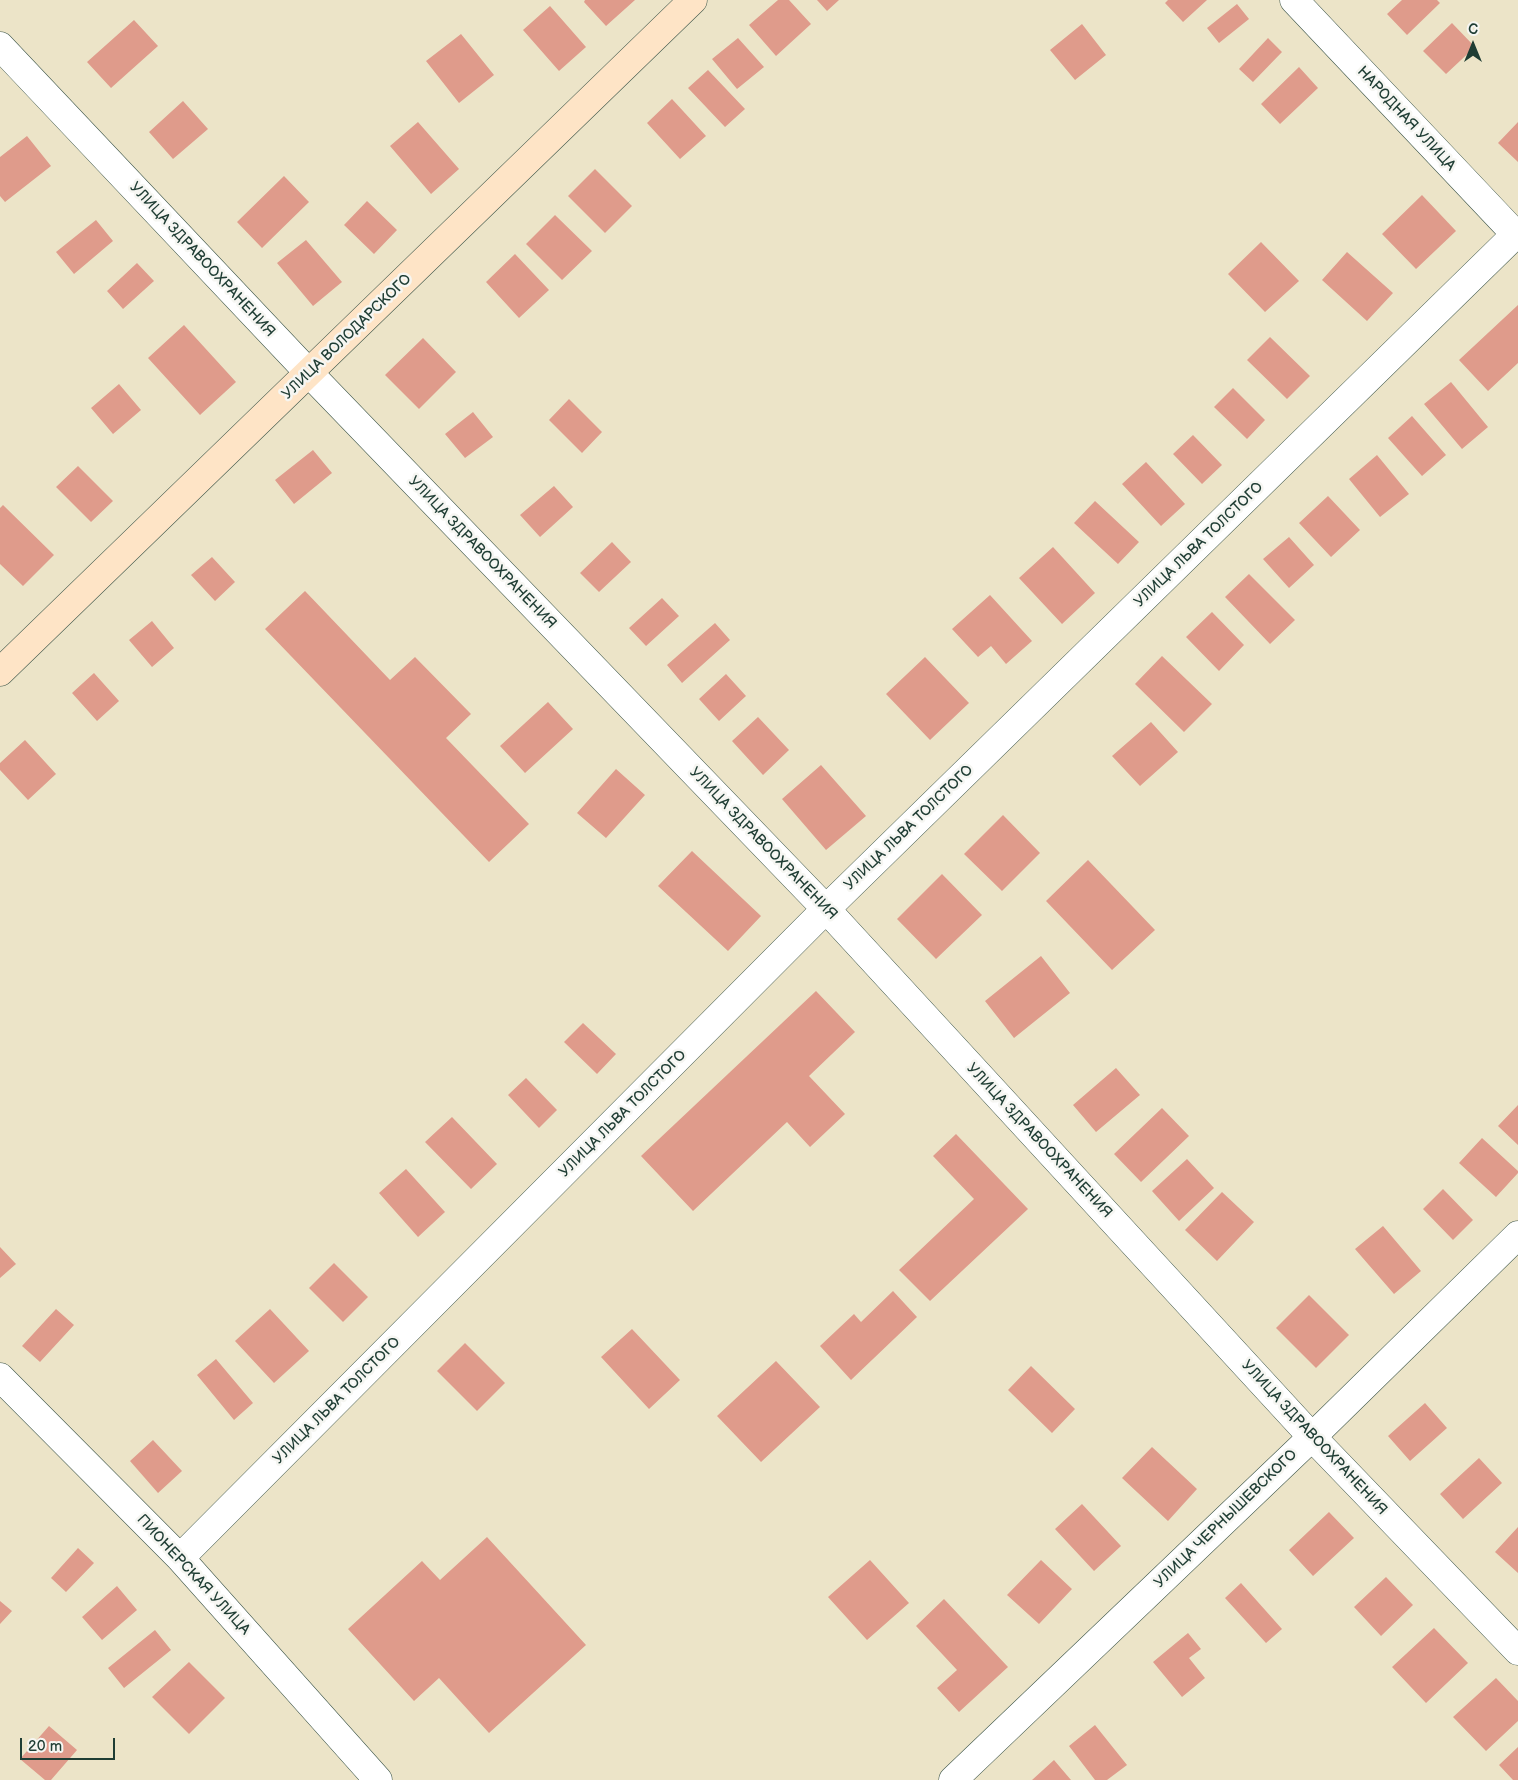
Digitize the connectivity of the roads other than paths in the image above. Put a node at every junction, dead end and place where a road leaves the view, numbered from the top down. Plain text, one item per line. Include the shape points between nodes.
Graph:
1 (693, 0) edge
2 (1294, 0) edge
3 (0, 46) edge
4 (1517, 234) edge
5 (309, 373) junction
6 (0, 672) edge
7 (826, 909) junction
8 (1518, 1236) edge
9 (0, 1377) edge
10 (1312, 1438) junction
11 (180, 1558) junction
12 (1518, 1651) edge
13 (378, 1780) edge
14 (953, 1780) edge

1 - 5 street, УЛИЦА ВОЛОДАРСКОГО
2 - 4 street, НАРОДНАЯ УЛИЦА
3 - 5 street, УЛИЦА ЗДРАВООХРАНЕНИЯ
4 - 7 street, УЛИЦА ЛЬВА ТОЛСТОГО
5 - 6 street, УЛИЦА ВОЛОДАРСКОГО
5 - 7 street, УЛИЦА ЗДРАВООХРАНЕНИЯ
7 - 10 street, УЛИЦА ЗДРАВООХРАНЕНИЯ
7 - 11 street, УЛИЦА ЛЬВА ТОЛСТОГО
8 - 10 street, УЛИЦА ЧЕРНЫШЕВСКОГО
9 - 11 street, ПИОНЕРСКАЯ УЛИЦА
10 - 12 street, УЛИЦА ЗДРАВООХРАНЕНИЯ
10 - 14 street, УЛИЦА ЧЕРНЫШЕВСКОГО
11 - 13 street, ПИОНЕРСКАЯ УЛИЦА

